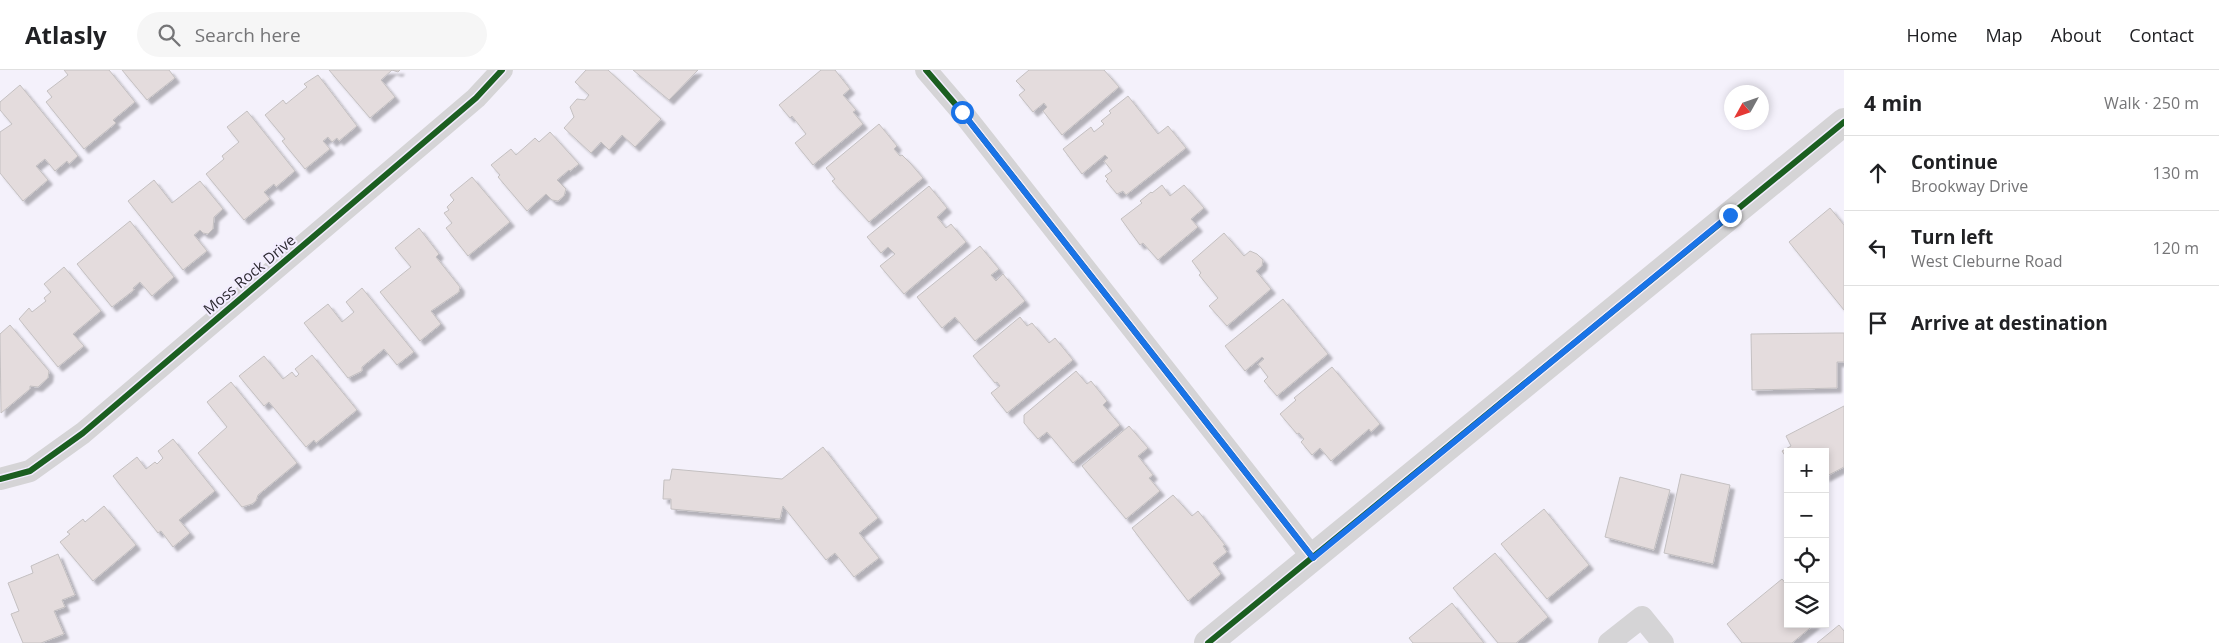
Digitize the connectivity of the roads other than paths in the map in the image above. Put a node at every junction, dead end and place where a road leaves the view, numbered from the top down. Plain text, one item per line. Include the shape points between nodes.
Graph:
1 (502, 70) edge
2 (926, 70) edge
3 (1844, 122) edge
4 (0, 479) edge
5 (1313, 558) junction
6 (1208, 643) edge
7 (1609, 643) edge
8 (1663, 643) edge

1 - 4 street, Moss Rock Drive via 476,98 82,433 30,471
2 - 5 street
3 - 5 street
5 - 6 street
7 - 8 street via 1642,617

